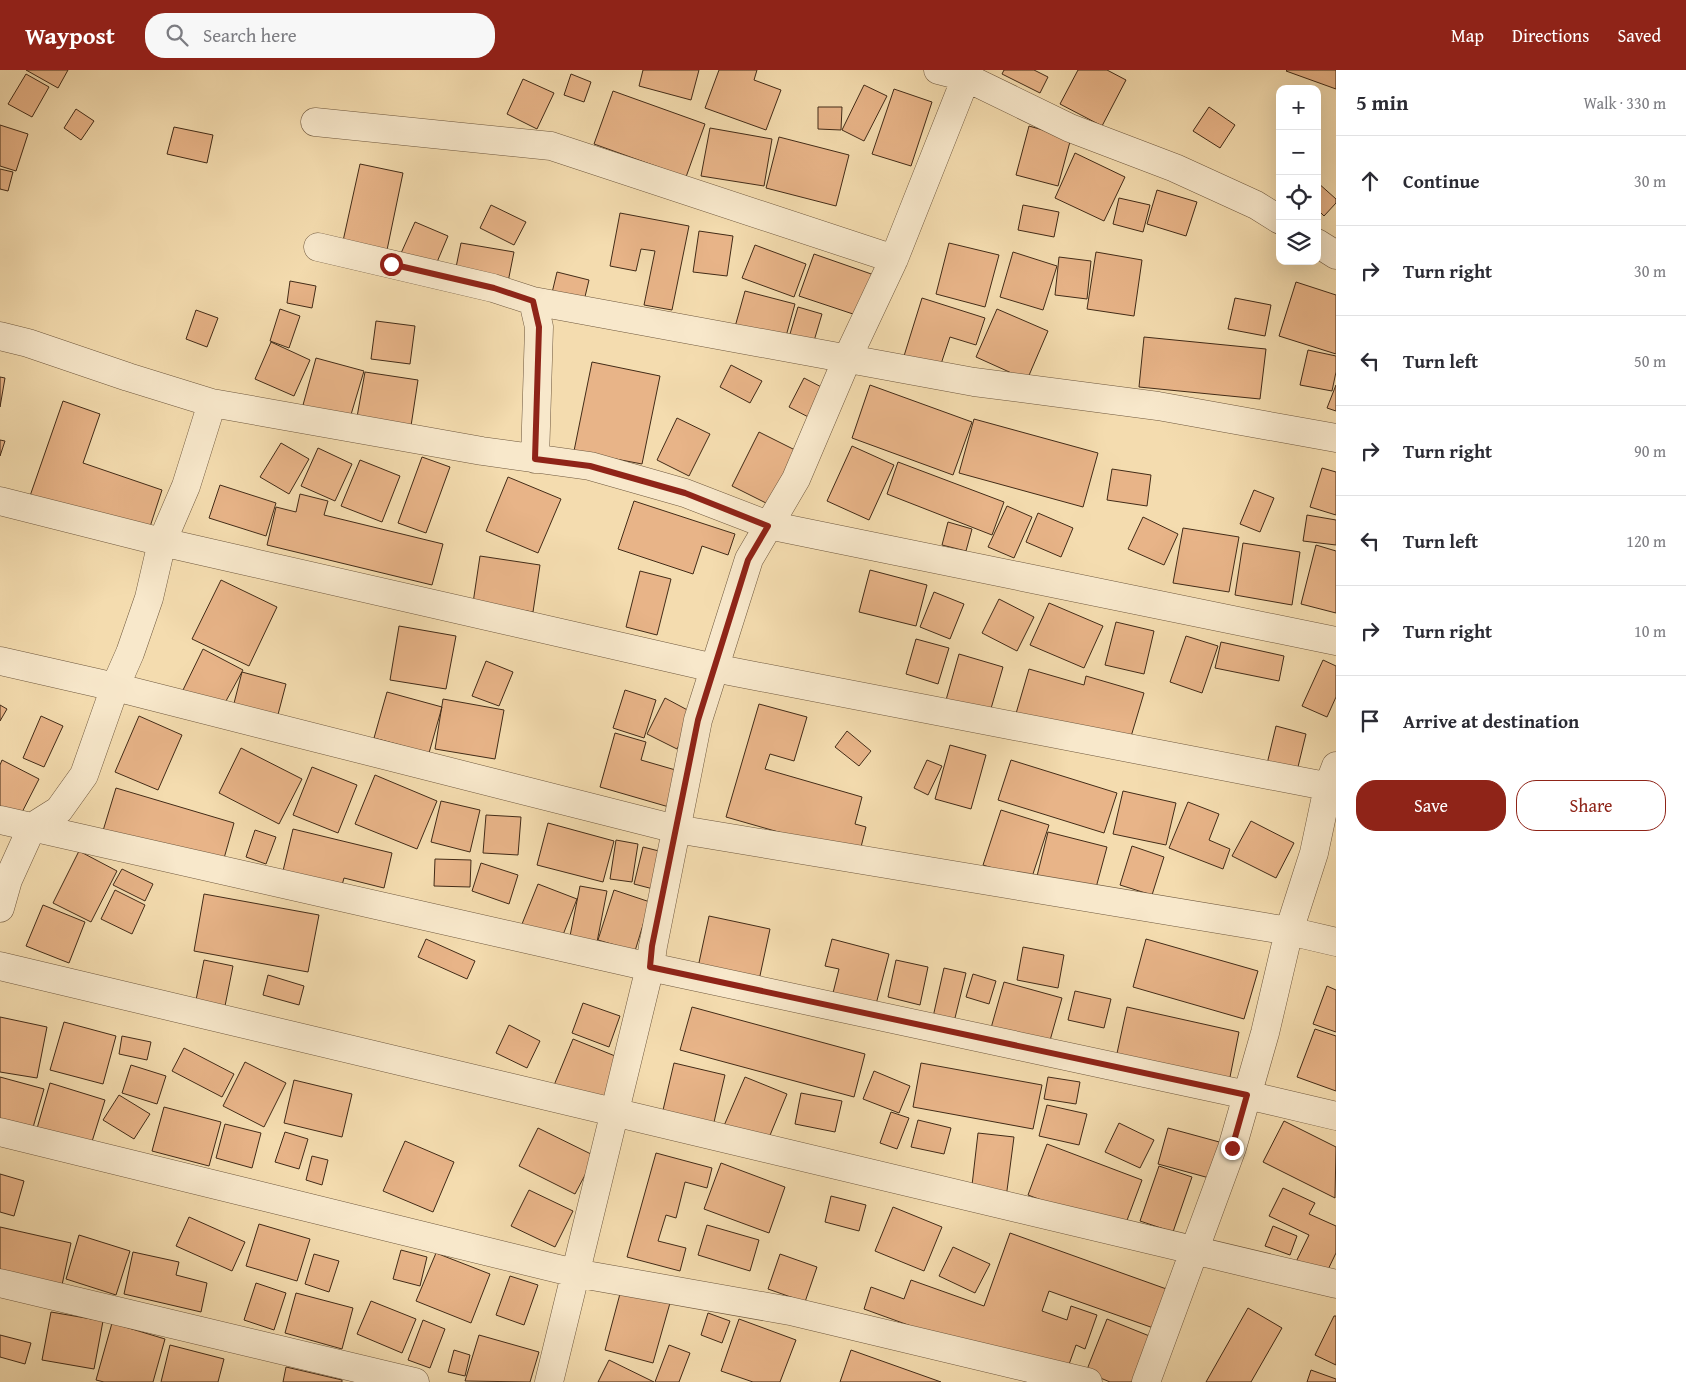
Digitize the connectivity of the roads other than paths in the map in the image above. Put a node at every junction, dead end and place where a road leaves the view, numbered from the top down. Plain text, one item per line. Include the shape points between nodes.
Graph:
1 (938, 70) edge
2 (967, 73) edge
3 (315, 122) dead end
4 (1276, 218) edge
5 (318, 246) dead end
6 (1321, 246) edge
7 (1336, 255) edge
8 (894, 259) junction
9 (533, 301) junction
10 (0, 336) edge
11 (847, 359) junction
12 (212, 403) junction
13 (1336, 438) edge
14 (535, 459) junction
15 (0, 501) edge
16 (768, 526) junction
17 (162, 542) junction
18 (1336, 641) edge
19 (0, 661) edge
20 (714, 668) junction
21 (115, 687) junction
22 (1333, 781) edge
23 (0, 820) edge
24 (32, 827) junction
25 (676, 829) junction
26 (0, 908) edge
27 (1289, 931) junction
28 (1336, 942) edge
29 (0, 966) edge
30 (650, 967) junction
31 (1247, 1095) junction
32 (614, 1112) junction
33 (1336, 1116) edge
34 (0, 1132) edge
35 (1194, 1249) junction
36 (575, 1273) junction
37 (0, 1283) edge
38 (1336, 1284) edge
39 (415, 1382) edge
40 (549, 1382) edge
41 (1088, 1382) edge
42 (1146, 1382) edge

1 - 2 street
2 - 4 street via 1070,128 1175,168
2 - 8 street
3 - 8 street via 550,146
5 - 9 street via 494,288
6 - 7 street
8 - 11 street
9 - 11 street
9 - 14 street via 539,327
10 - 12 street
11 - 13 street via 974,382 1158,406
11 - 16 street via 796,478
12 - 14 street
12 - 17 street via 186,486
14 - 16 street via 590,466 685,493
15 - 17 street
16 - 18 street
16 - 20 street via 748,560
17 - 20 street
17 - 21 street via 149,598
19 - 21 street
20 - 22 street
20 - 25 street via 698,720
21 - 24 street via 84,775 59,810
21 - 25 street
22 - 27 street
23 - 24 street
24 - 26 street via 8,880
24 - 30 street
25 - 27 street
25 - 30 street
27 - 28 street
27 - 31 street
29 - 32 street
30 - 31 street
30 - 32 street
31 - 33 street
31 - 35 street via 1232,1148
32 - 35 street
32 - 36 street
34 - 36 street
35 - 38 street
35 - 42 street
36 - 40 street
36 - 41 street via 790,1311
37 - 39 street

